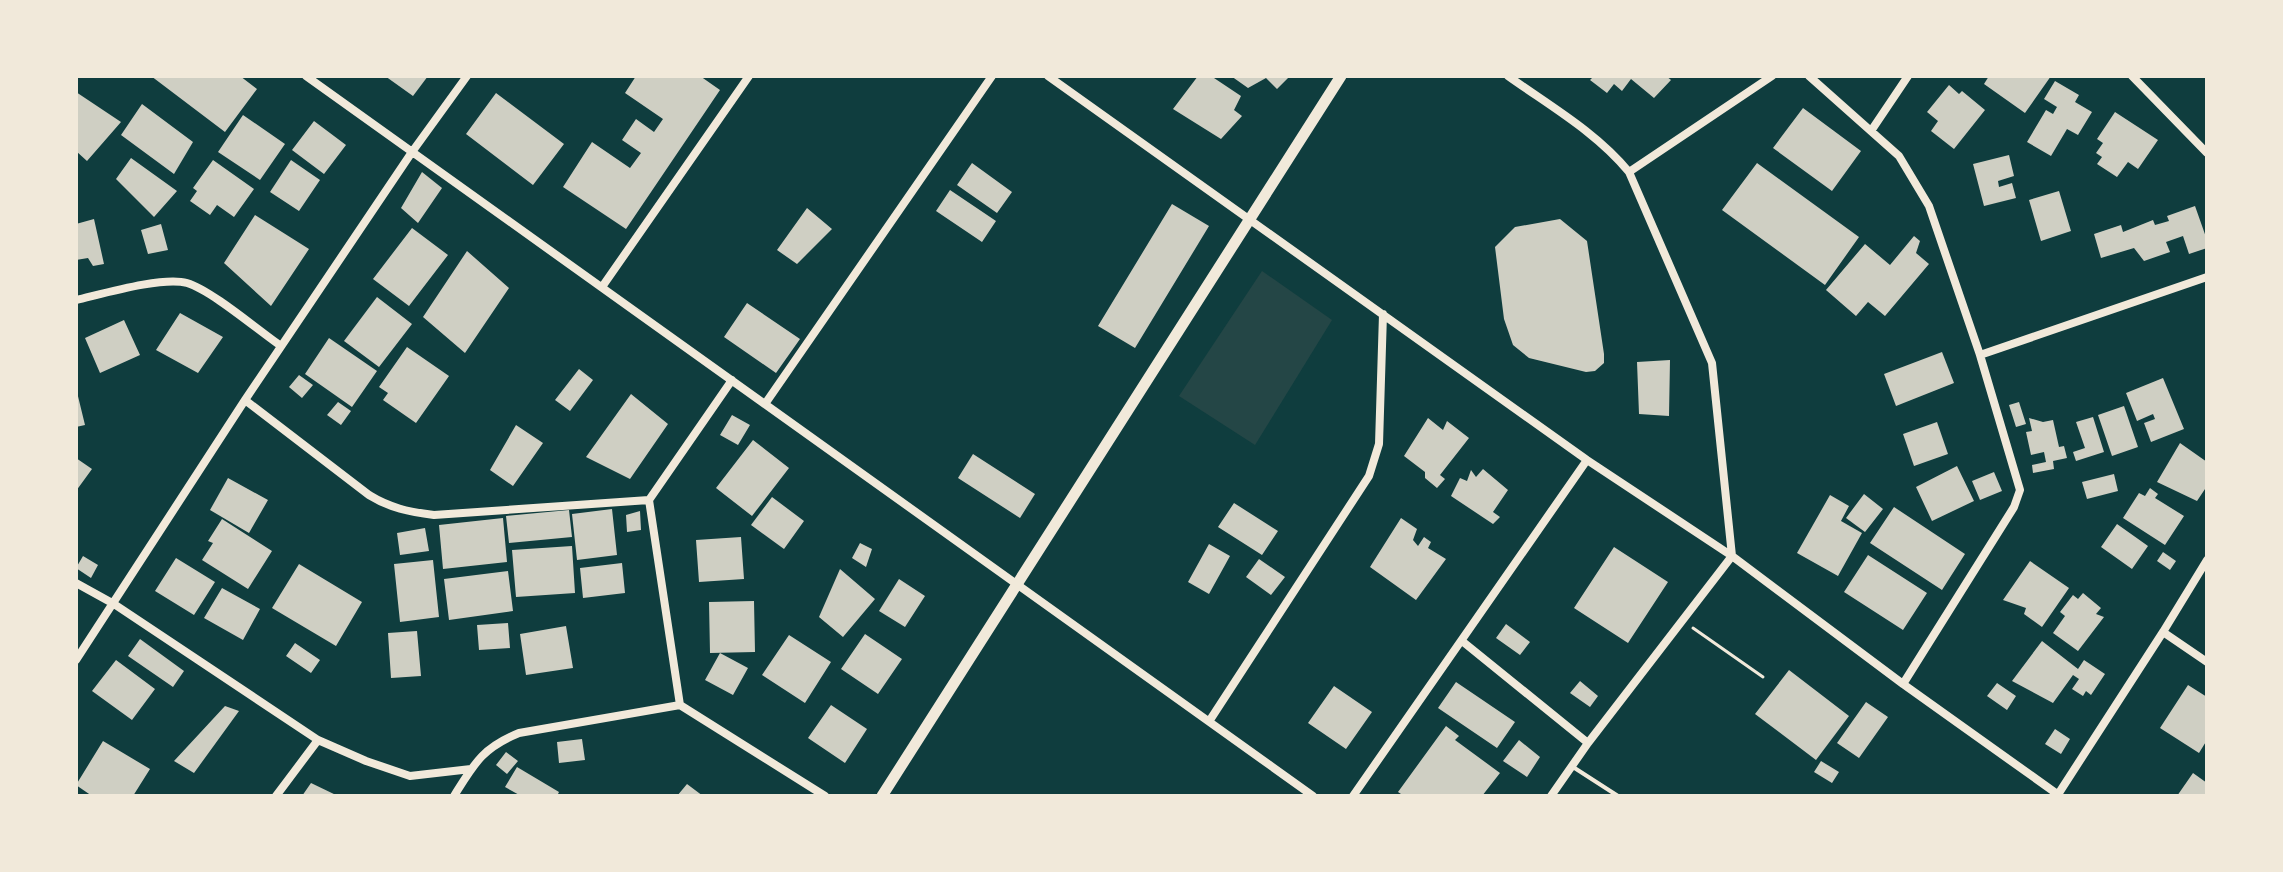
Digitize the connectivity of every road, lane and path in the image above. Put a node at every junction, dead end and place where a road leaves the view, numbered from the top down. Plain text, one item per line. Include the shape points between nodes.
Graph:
1 (306, 76) edge
2 (467, 76) edge
3 (749, 76) edge
4 (992, 76) edge
5 (1048, 76) edge
6 (1341, 76) edge
7 (1508, 76) edge
8 (1772, 76) edge
9 (1809, 76) edge
10 (1908, 76) edge
11 (2132, 76) edge
12 (1871, 131) junction
13 (412, 152) junction
14 (2207, 153) edge
15 (1629, 172) junction
16 (1250, 220) junction
17 (2207, 277) edge
18 (602, 287) junction
19 (76, 300) edge
20 (1383, 314) junction
21 (281, 346) junction
22 (1980, 355) junction
23 (732, 380) junction
24 (245, 400) junction
25 (765, 404) junction
26 (1587, 460) junction
27 (649, 500) junction
28 (1732, 556) junction
29 (2207, 560) edge
30 (76, 583) edge
31 (1017, 584) junction
32 (114, 604) junction
33 (1683, 621) junction
34 (2163, 632) junction
35 (1462, 641) junction
36 (76, 660) edge
37 (2207, 662) edge
38 (1763, 677) dead end
39 (1903, 684) junction
40 (680, 705) junction
41 (1210, 720) junction
42 (318, 740) junction
43 (1588, 743) junction
44 (1572, 766) junction
45 (471, 769) junction
46 (276, 796) edge
47 (454, 796) edge
48 (825, 796) edge
49 (882, 796) edge
50 (1313, 796) edge
51 (1353, 796) edge
52 (1551, 796) edge
53 (1618, 796) edge
54 (2058, 796) edge

1 - 13 street
2 - 13 street
3 - 18 street
4 - 25 street
5 - 16 street
6 - 16 main road
7 - 15 street via 1593,136
8 - 15 street
9 - 12 street
10 - 12 street
11 - 14 street
12 - 22 street via 1899,156 1929,206
13 - 18 street
13 - 21 street
15 - 28 street via 1712,363
16 - 20 street
16 - 31 main road
17 - 22 street
18 - 23 street
19 - 21 street via 152,284 186,283
20 - 26 street
20 - 41 street via 1379,444 1369,476
21 - 24 street
22 - 39 street via 2020,490
23 - 25 street
23 - 27 street
24 - 27 street via 369,495 409,512 434,515
24 - 32 street
25 - 31 street
26 - 28 street
26 - 35 street
27 - 40 street
28 - 33 street
28 - 39 street
29 - 34 street
30 - 32 street
31 - 41 street
31 - 49 main road
32 - 36 street
32 - 42 street
33 - 38 path
33 - 43 street
34 - 37 street
34 - 54 street
35 - 43 street
35 - 51 street
39 - 54 street
40 - 45 street via 519,733 495,743
40 - 48 street
41 - 50 street
42 - 45 street via 410,776
42 - 46 street
43 - 44 street
44 - 52 street
44 - 53 lane
45 - 47 street

